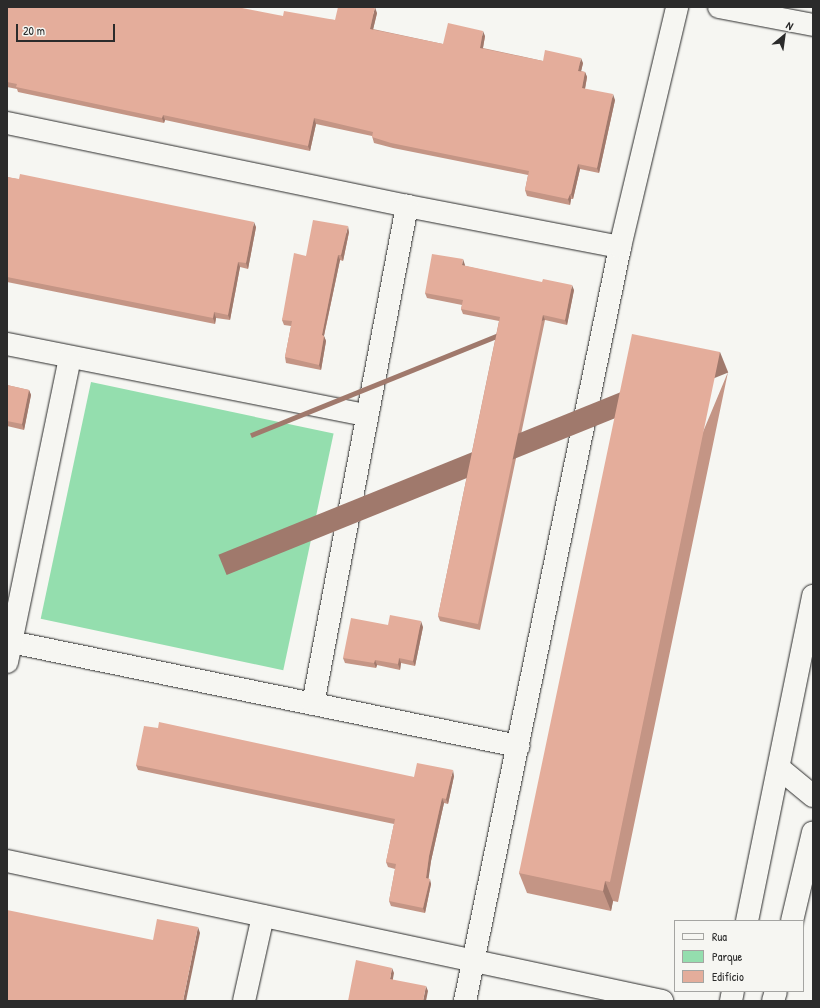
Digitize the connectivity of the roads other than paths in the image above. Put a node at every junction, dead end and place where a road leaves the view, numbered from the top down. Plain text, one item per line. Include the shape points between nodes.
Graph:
1 (677, 7) edge
2 (718, 7) edge
3 (813, 25) edge
4 (7, 123) edge
5 (407, 206) junction
6 (620, 247) junction
7 (7, 344) edge
8 (70, 357) junction
9 (367, 415) junction
10 (813, 596) edge
11 (9, 652) edge
12 (313, 704) junction
13 (518, 746) junction
14 (779, 768) junction
15 (813, 796) edge
16 (813, 832) edge
17 (7, 861) edge
18 (263, 916) junction
19 (748, 920) edge
20 (792, 920) edge
21 (474, 959) junction
22 (244, 1001) edge
23 (465, 1001) edge
24 (662, 1001) edge

1 - 6 street
2 - 3 street
4 - 5 street
5 - 6 street
5 - 9 street
6 - 13 street
7 - 8 street
8 - 9 street
8 - 11 street
9 - 12 street
10 - 14 street
11 - 12 street
12 - 13 street
13 - 21 street
14 - 15 street
14 - 19 street
16 - 20 street
17 - 18 street
18 - 21 street
18 - 22 street
21 - 23 street
21 - 24 street

